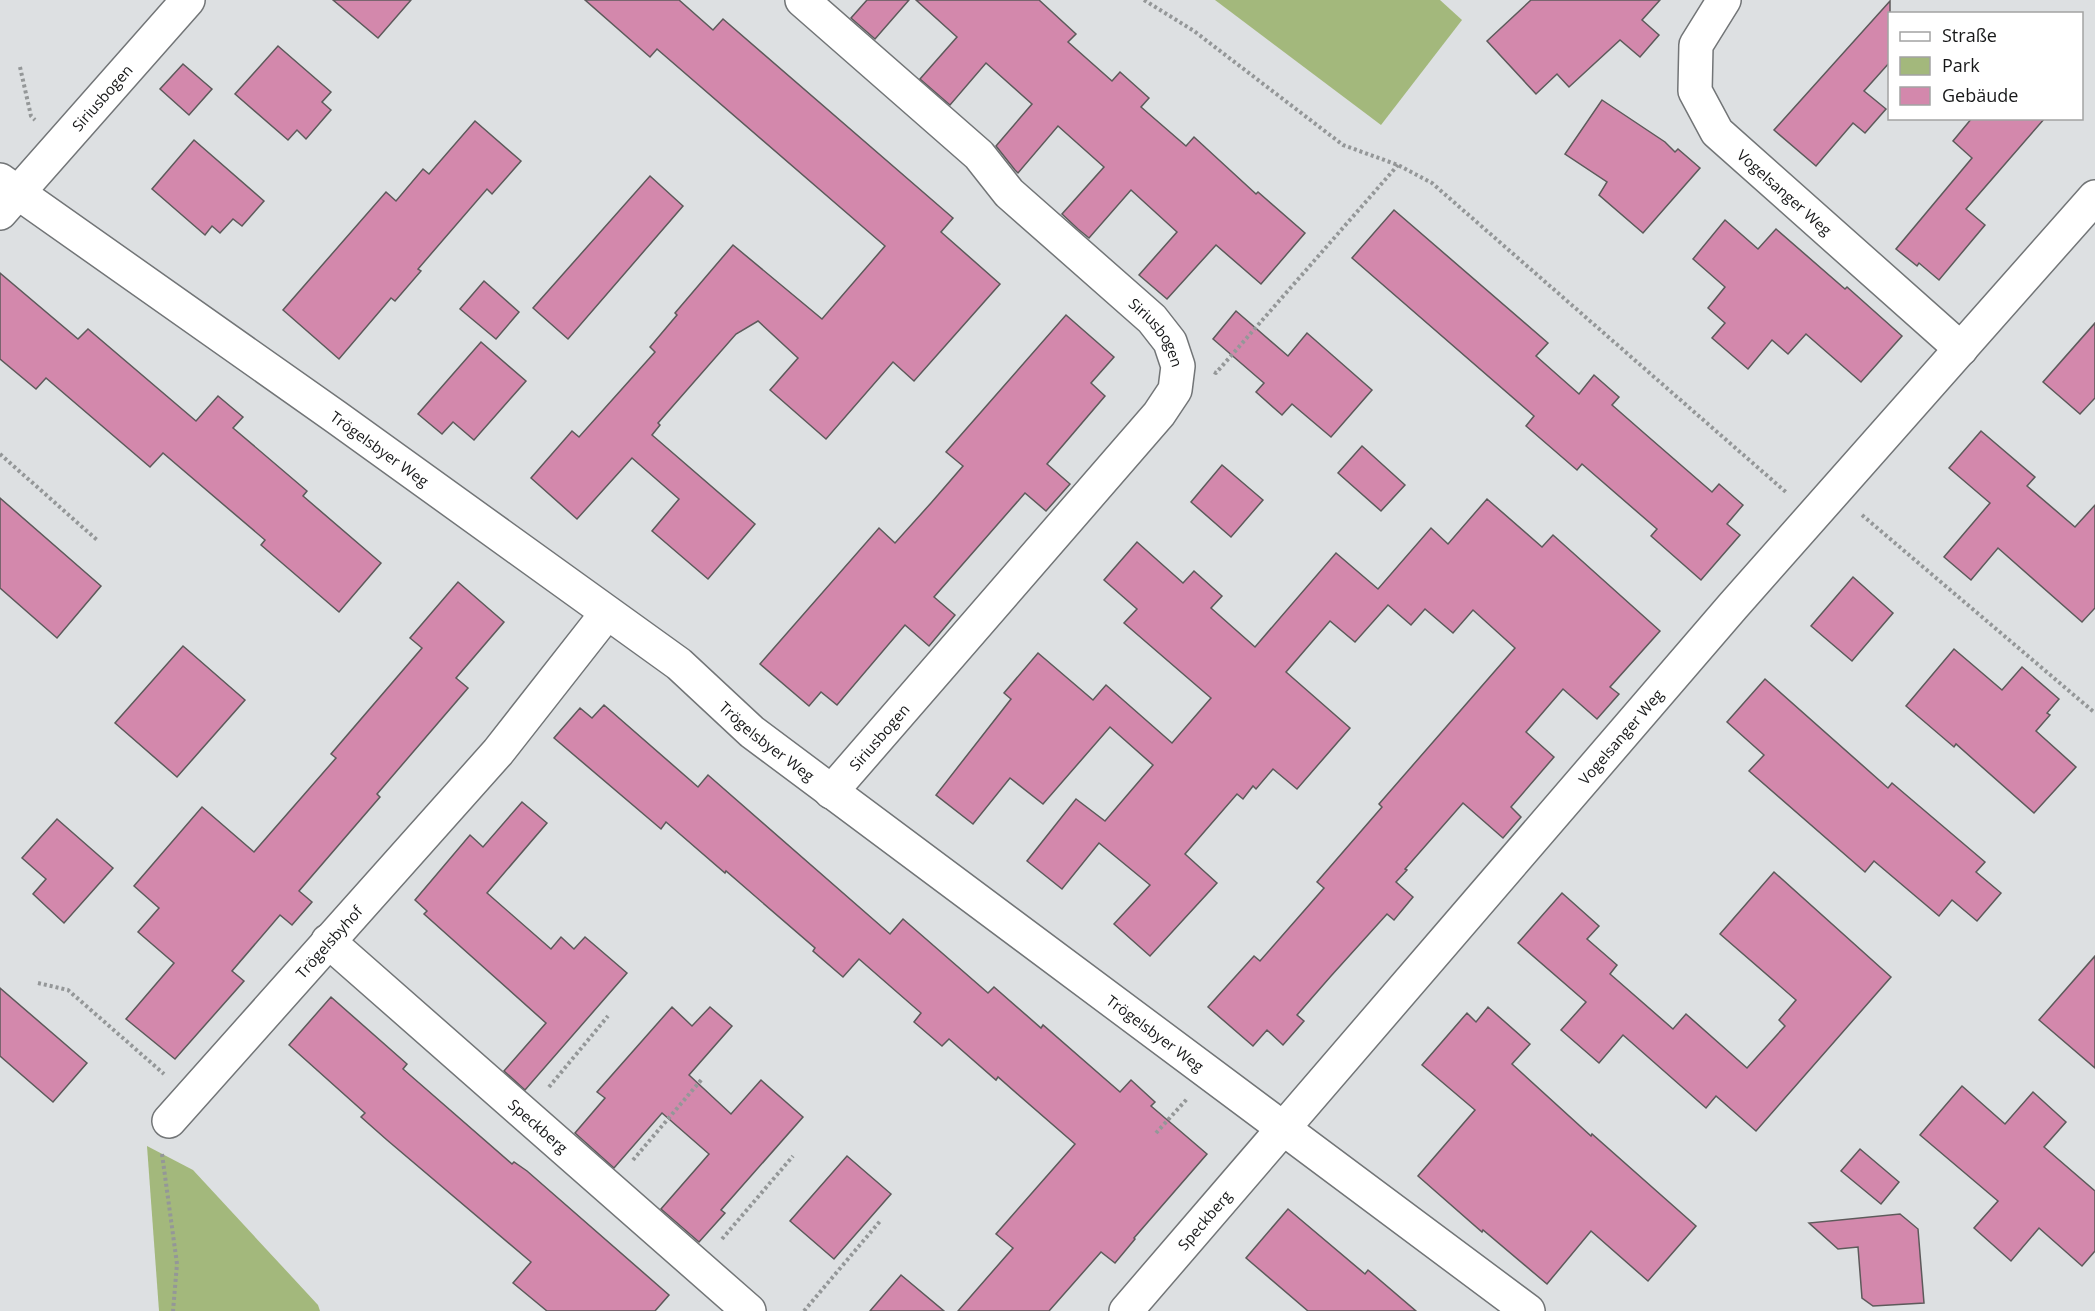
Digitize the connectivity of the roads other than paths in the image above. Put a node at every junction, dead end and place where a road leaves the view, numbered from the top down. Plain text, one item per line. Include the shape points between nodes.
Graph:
1 (188, 0) edge
2 (802, 0) edge
3 (1724, 0) edge
4 (6, 196) edge
5 (2095, 197) edge
6 (1961, 349) junction
7 (607, 613) junction
8 (831, 792) junction
9 (328, 941) junction
10 (169, 1121) road end
11 (1283, 1129) junction
12 (749, 1311) edge
13 (1126, 1311) edge
14 (1528, 1311) edge

1 - 4 street, Siriusbogen via 59,147
2 - 8 street, Siriusbogen via 979,155 1010,193 1152,319 1170,342 1178,366 1175,390 1159,414
3 - 6 street, Vogelsanger Weg via 1696,45 1695,91 1718,132
4 - 7 street, Trögelsbyer Weg via 336,417
5 - 6 street, Vogelsanger Weg
6 - 11 street, Vogelsanger Weg via 1733,606
7 - 8 street, Trögelsbyer Weg via 679,664 752,732
7 - 9 street, Trögelsbyhof via 498,752
8 - 11 street, Trögelsbyer Weg
9 - 10 street, Trögelsbyhof
9 - 12 street, Speckberg
11 - 13 street, Speckberg
11 - 14 street, Trögelsbyer Weg

